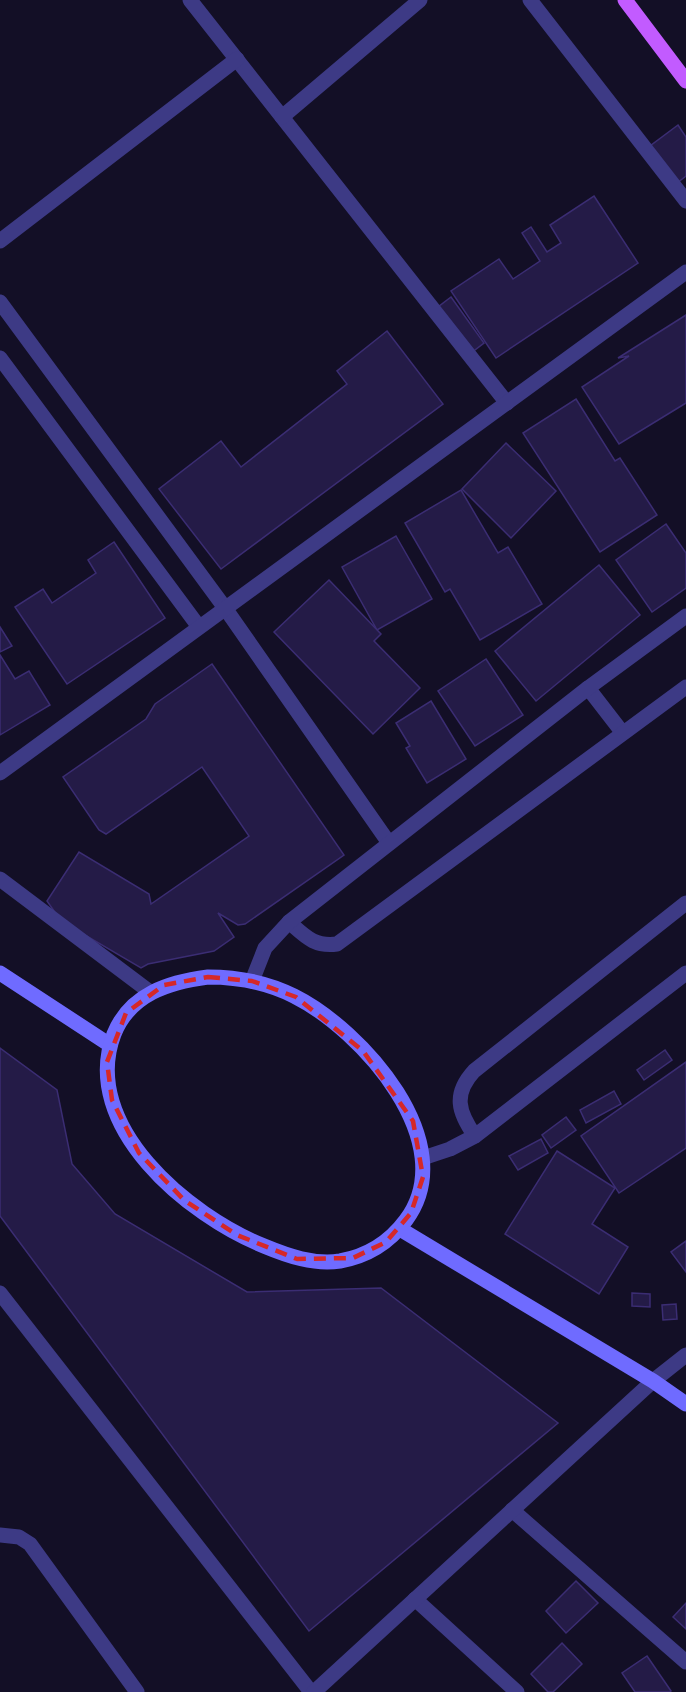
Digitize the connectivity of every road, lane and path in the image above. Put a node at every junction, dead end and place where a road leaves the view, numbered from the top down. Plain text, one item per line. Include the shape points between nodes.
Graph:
1 (190, 0) edge
2 (420, 0) edge
3 (530, 0) edge
4 (625, 0) edge
5 (237, 59) junction
6 (686, 81) edge
7 (282, 117) junction
8 (686, 201) edge
9 (0, 242) edge
10 (686, 272) edge
11 (0, 302) edge
12 (0, 358) edge
13 (507, 403) junction
14 (225, 608) junction
15 (686, 616) edge
16 (199, 627) junction
17 (686, 687) edge
18 (588, 688) junction
19 (622, 732) junction
20 (0, 773) edge
21 (389, 843) junction
22 (0, 879) edge
23 (686, 903) edge
24 (289, 922) junction
25 (0, 973) edge
26 (686, 974) edge
27 (252, 981) junction
28 (150, 992) junction
29 (110, 1045) junction
30 (476, 1136) junction
31 (423, 1158) junction
32 (400, 1229) junction
33 (0, 1293) edge
34 (686, 1355) edge
35 (653, 1381) junction
36 (686, 1404) edge
37 (512, 1510) junction
38 (0, 1535) edge
39 (415, 1599) junction
40 (686, 1662) edge
41 (137, 1692) edge
42 (313, 1692) edge
43 (517, 1692) edge

1 - 5 street
2 - 7 street
3 - 8 street
4 - 6 main road
5 - 7 street
5 - 9 street
7 - 13 street
10 - 13 street
11 - 14 street
12 - 16 street
13 - 14 street
14 - 16 street
14 - 21 street
15 - 18 street
16 - 20 street
17 - 19 street
18 - 19 street
18 - 21 street
19 - 24 street via 336,944 312,942
21 - 24 street
22 - 28 street
23 - 30 street via 464,1082 460,1099 466,1123
24 - 27 street via 266,948
25 - 29 street
26 - 30 street
27 - 28 street via 208,977 164,985
27 - 31 street via 296,997 363,1051 391,1084 413,1121
28 - 29 street via 126,1013
29 - 32 street via 107,1080 112,1100 139,1153 209,1220 297,1259 334,1262 362,1255
30 - 31 street
31 - 32 street via 419,1196
32 - 35 street
33 - 42 street
34 - 35 street
35 - 36 street
35 - 37 street
37 - 39 street
37 - 40 street
38 - 41 street via 8,1533 30,1544
39 - 42 street
39 - 43 street

